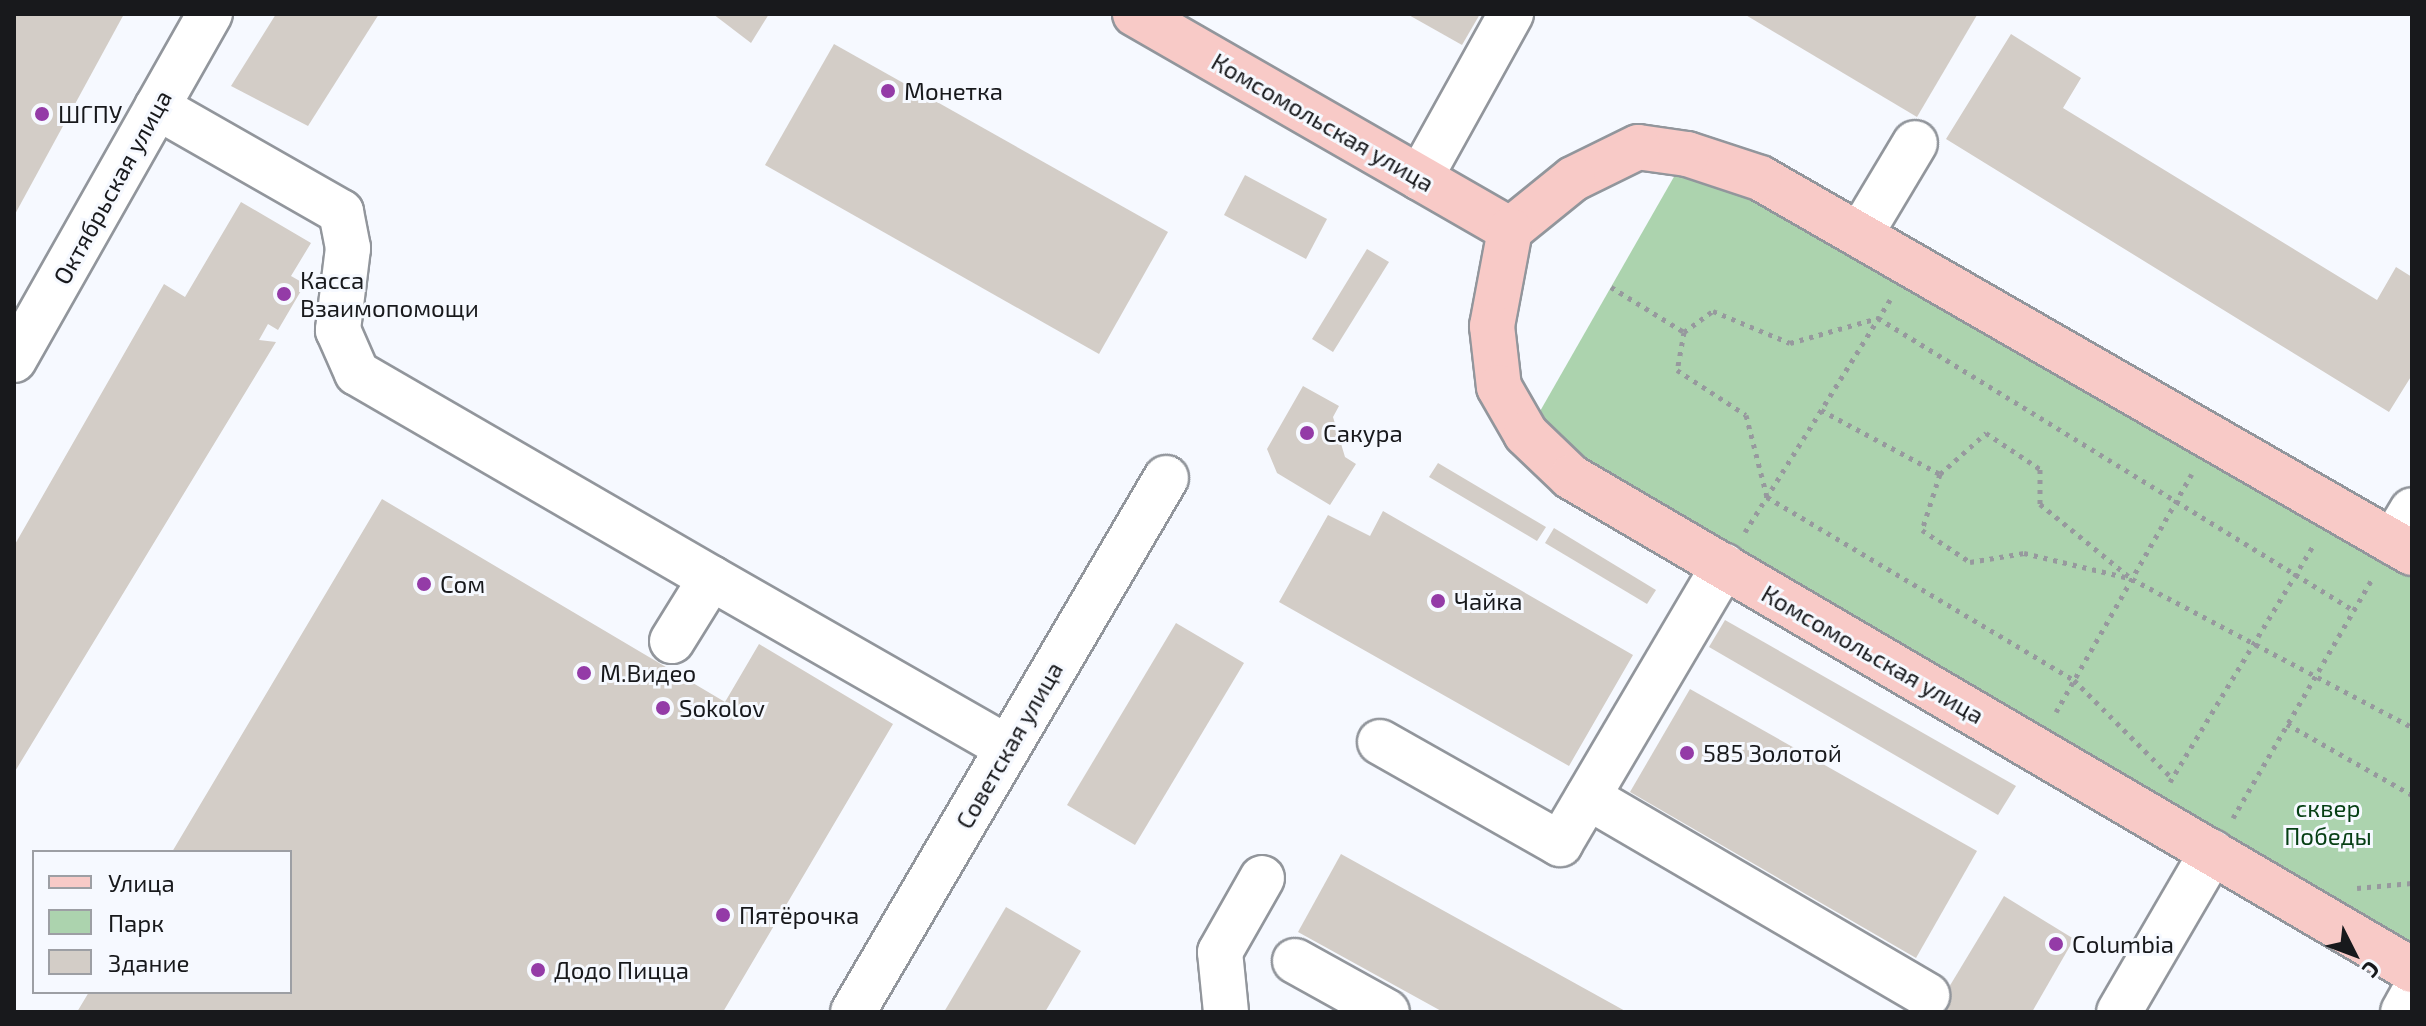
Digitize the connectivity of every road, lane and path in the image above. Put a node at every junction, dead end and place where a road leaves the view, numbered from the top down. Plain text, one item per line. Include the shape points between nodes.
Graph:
1 (210, 14) edge
2 (1511, 14) edge
3 (1157, 19) edge
4 (157, 107) junction
5 (1915, 143) dead end
6 (1420, 178) junction
7 (1510, 230) junction
8 (1860, 235) junction
9 (1911, 265) junction
10 (1611, 287) dead end
11 (1878, 318) junction
12 (1684, 332) junction
13 (14, 360) edge
14 (1821, 410) junction
15 (2212, 438) junction
16 (1940, 474) junction
17 (1166, 478) dead end
18 (1767, 497) junction
19 (2178, 497) junction
20 (2335, 509) junction
21 (2406, 535) edge
22 (1724, 566) junction
23 (2296, 573) junction
24 (711, 578) junction
25 (2132, 579) junction
26 (2353, 610) junction
27 (672, 641) dead end
28 (2252, 646) junction
29 (2318, 671) junction
30 (2074, 680) junction
31 (2287, 724) junction
32 (2412, 727) edge
33 (1380, 742) dead end
34 (1008, 748) junction
35 (2035, 749) junction
36 (2172, 778) junction
37 (2412, 795) edge
38 (1588, 797) junction
39 (2150, 816) junction
40 (2212, 852) junction
41 (1262, 878) dead end
42 (1295, 961) dead end
43 (2412, 970) edge
44 (1927, 995) dead end
45 (2412, 996) edge
46 (853, 1012) edge
47 (1226, 1012) edge
48 (1387, 1012) edge
49 (2119, 1012) edge
50 (2403, 1012) edge

1 - 4 street, Октябрьская улица
2 - 6 street
3 - 6 main road, Комсомольская улица
4 - 13 street, Октябрьская улица
4 - 24 street via 341,212 348,248 338,330 357,373
5 - 8 street
6 - 7 main road, Комсомольская улица
7 - 8 main road via 1573,179 1638,147 1687,154 1760,178
7 - 22 main road, Комсомольская улица via 1492,326 1499,387 1526,434 1571,477
8 - 9 main road
9 - 11 path
9 - 15 main road
10 - 12 path
11 - 12 path via 1790,343 1713,311
11 - 14 path
11 - 19 path
12 - 18 path via 1677,370 1746,415
14 - 16 path
14 - 18 path
15 - 19 path
15 - 20 main road
16 - 25 path via 1986,433 2040,469 2040,504
16 - 25 path via 1922,530 1970,562 2024,553
17 - 34 street, Советская улица
18 - 22 path
18 - 30 path
19 - 23 path
19 - 25 path
20 - 21 main road
20 - 23 path
21 - 26 path
22 - 35 main road, Комсомольская улица
22 - 38 street
23 - 26 path
23 - 28 path
24 - 27 street
24 - 34 street
25 - 28 path
25 - 30 path
26 - 29 path
28 - 29 path
28 - 36 path
29 - 31 path
29 - 32 path
30 - 35 path
30 - 36 path
31 - 37 path
31 - 40 path
33 - 38 street via 1560,844
34 - 46 street, Советская улица
35 - 39 main road, Комсомольская улица
36 - 39 path
38 - 44 street
39 - 40 main road, Комсомольская улица
40 - 43 main road, Комсомольская улица
40 - 49 street
41 - 47 street via 1220,952
42 - 48 street
45 - 50 street

